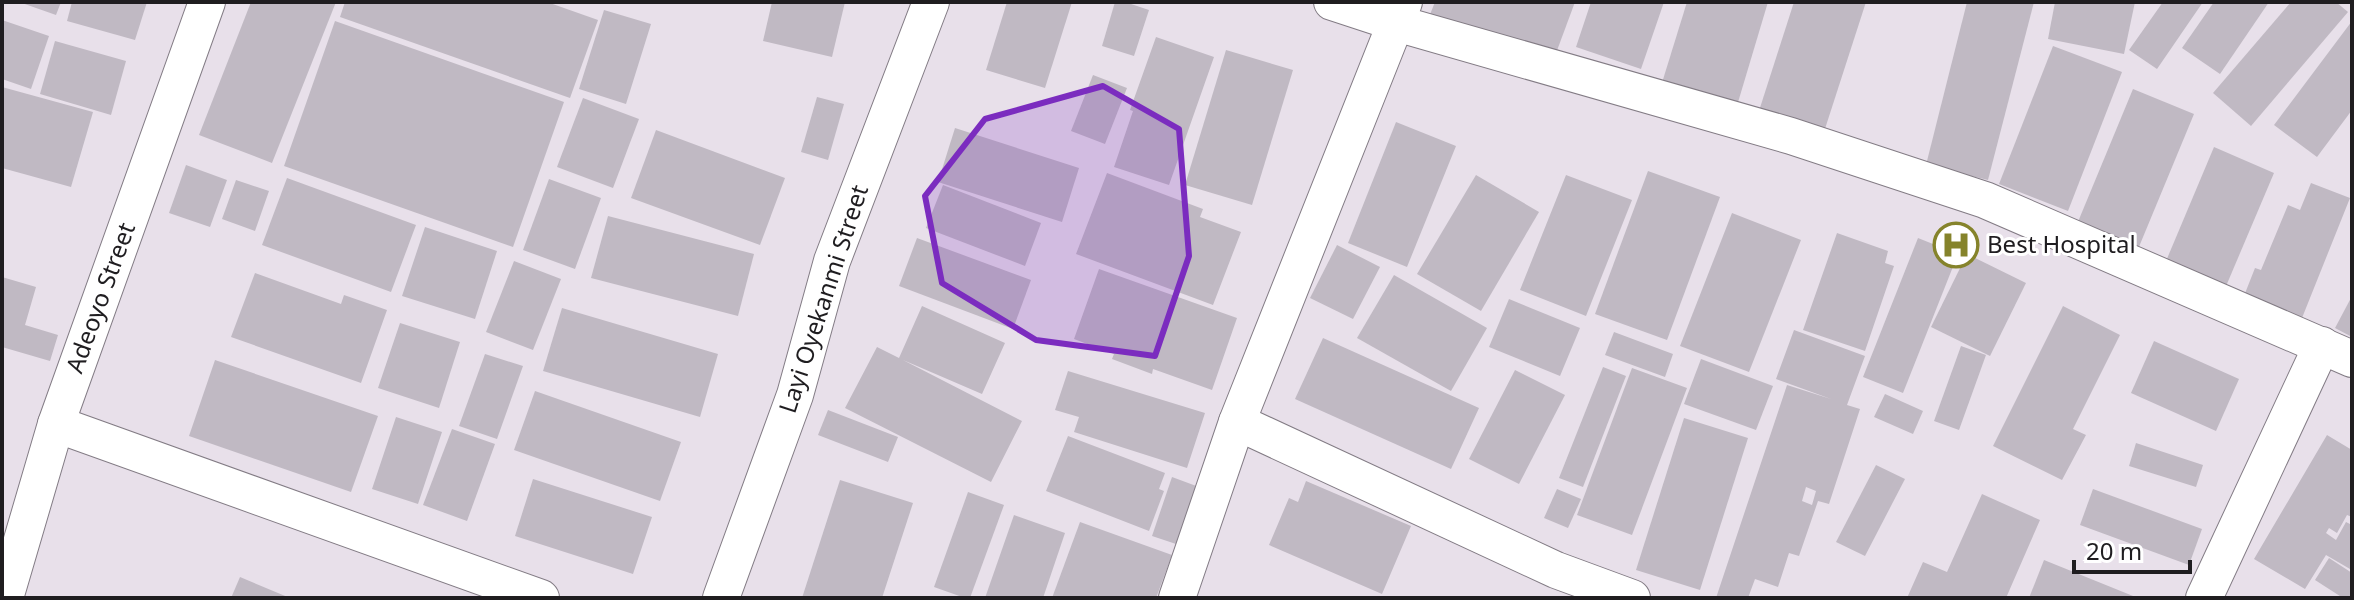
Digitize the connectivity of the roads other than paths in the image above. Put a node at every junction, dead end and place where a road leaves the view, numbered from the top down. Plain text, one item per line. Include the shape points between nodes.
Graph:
1 (207, 2) edge
2 (931, 2) edge
3 (1332, 2) edge
4 (1400, 13) edge
5 (2337, 352) edge
6 (1237, 422) junction
7 (56, 424) junction
8 (1551, 584) edge
9 (5, 598) edge
10 (541, 598) edge
11 (721, 598) edge
12 (1177, 598) edge
13 (1632, 598) edge
14 (2204, 598) edge

1 - 7 street, Adeoyo Street
2 - 11 street, Layi Oyekanmi Street via 832,261 795,395
3 - 4 street
4 - 5 street via 1985,200
4 - 6 street
5 - 14 street
6 - 8 street
6 - 12 street
7 - 9 street, Adeoyo Street
7 - 10 street
8 - 13 street

